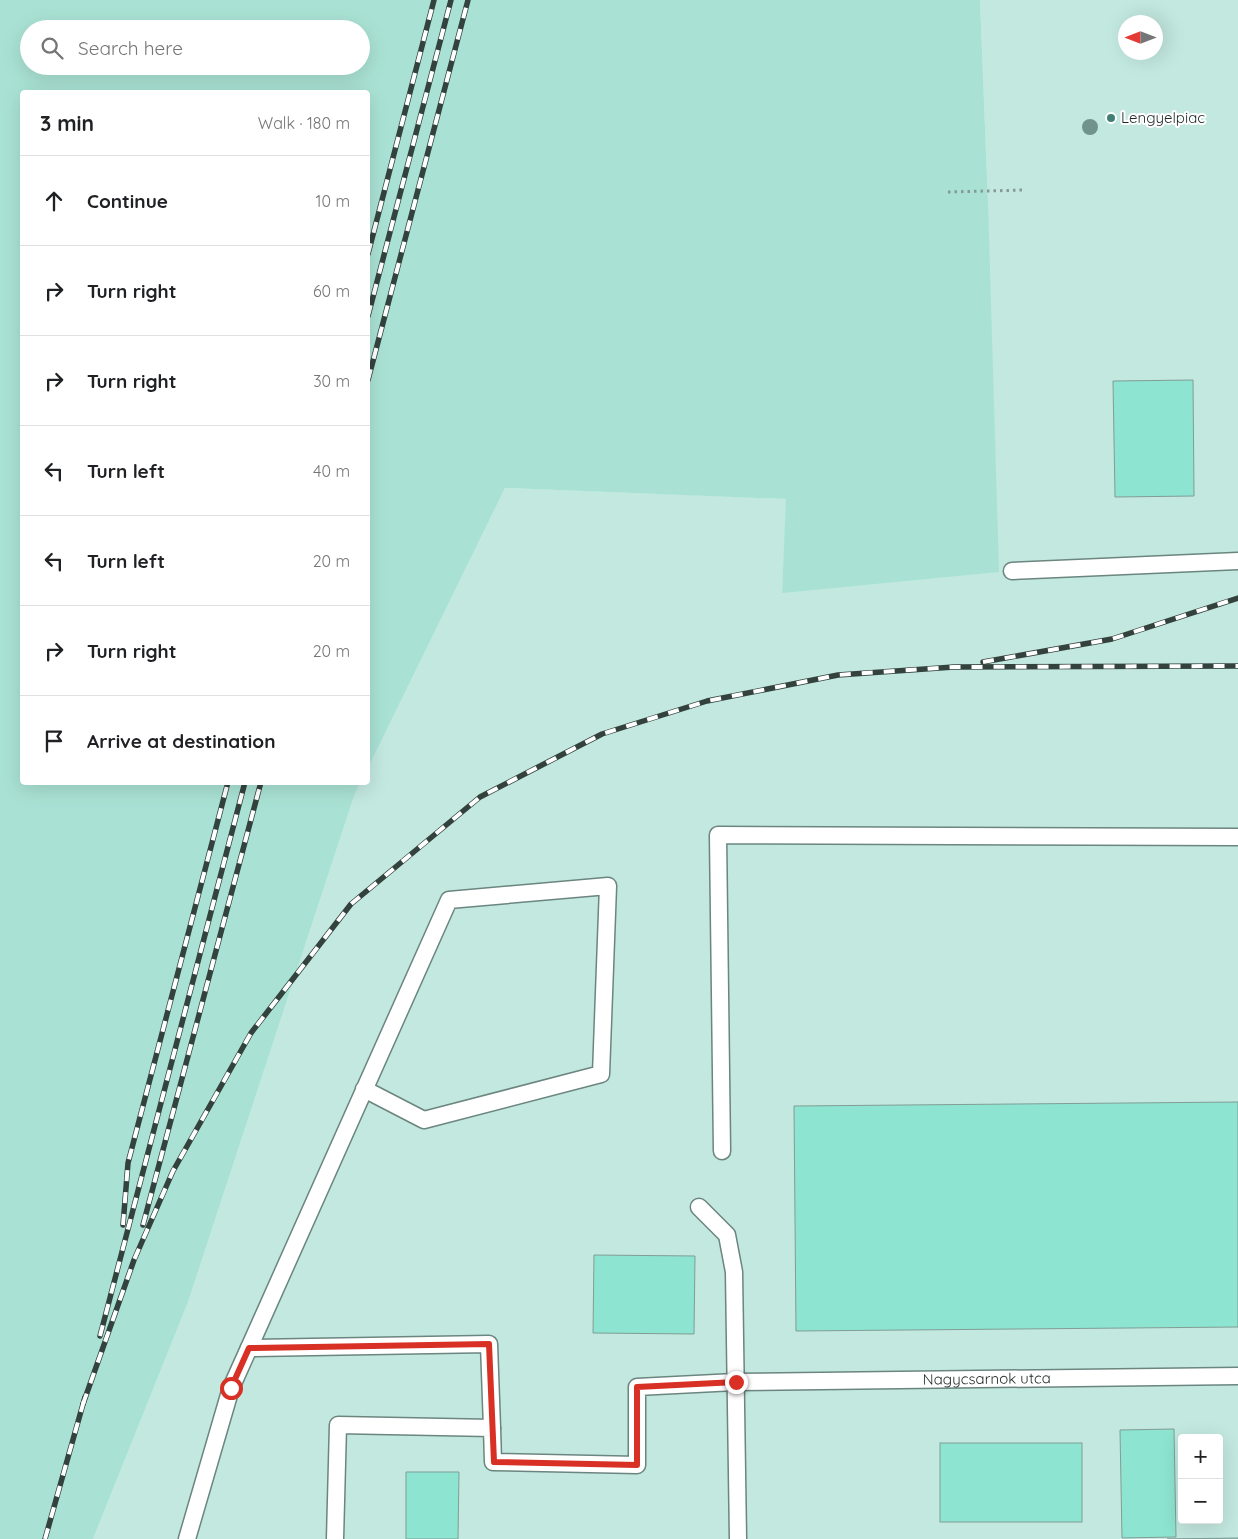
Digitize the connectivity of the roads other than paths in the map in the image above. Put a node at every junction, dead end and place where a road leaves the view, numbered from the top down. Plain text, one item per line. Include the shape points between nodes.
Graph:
1 (1238, 561) edge
2 (1012, 571) dead end
3 (1238, 836) edge
4 (364, 1089) junction
5 (722, 1151) dead end
6 (699, 1207) dead end
7 (249, 1348) junction
8 (1238, 1376) edge
9 (736, 1382) junction
10 (492, 1428) junction
11 (187, 1539) edge
12 (335, 1539) edge
13 (738, 1539) edge

1 - 2 lane
3 - 5 lane via 718,835
4 - 4 lane via 449,900 608,886 601,1074 424,1120
4 - 7 lane
6 - 9 lane via 726,1235 734,1272
7 - 10 lane via 489,1344
7 - 11 lane via 231,1388
8 - 9 lane, Nagycsarnok utca
9 - 10 lane, Nagycsarnok utca via 637,1387 637,1465 494,1462
9 - 13 lane
10 - 12 lane via 338,1426

